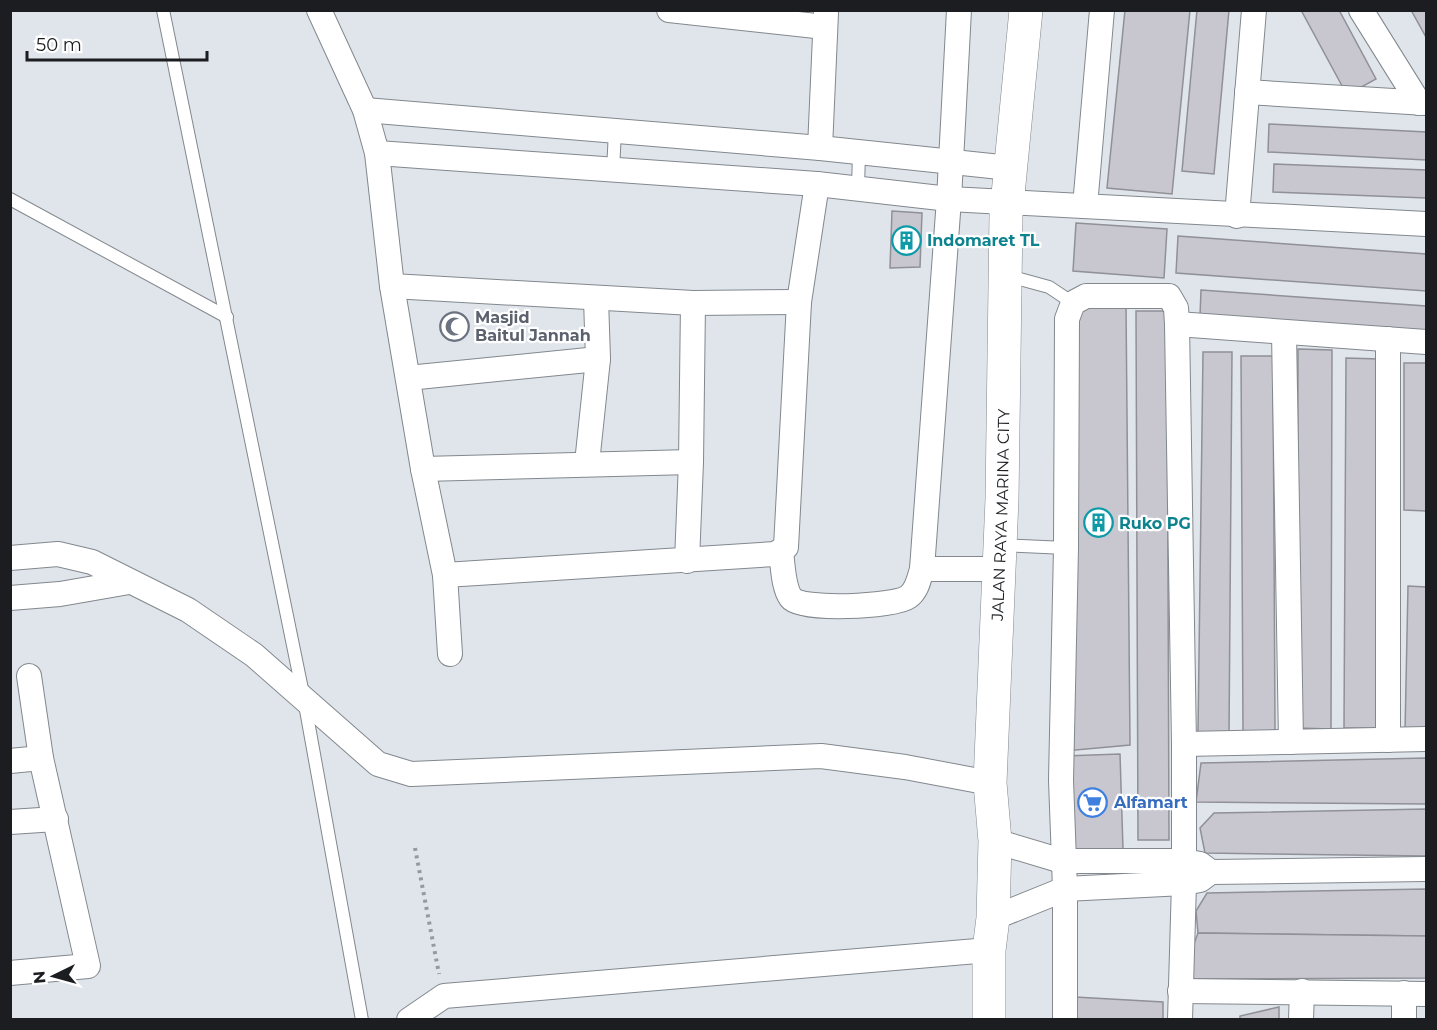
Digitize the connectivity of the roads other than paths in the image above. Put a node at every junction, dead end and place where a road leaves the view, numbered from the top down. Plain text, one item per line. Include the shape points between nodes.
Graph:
1 (163, 10) edge
2 (319, 10) edge
3 (669, 10) edge
4 (959, 10) edge
5 (1026, 10) edge
6 (1102, 10) edge
7 (1254, 10) edge
8 (1361, 10) edge
9 (725, 13) edge
10 (826, 19) edge
11 (1247, 92) junction
12 (1423, 103) edge
13 (365, 110) junction
14 (615, 131) junction
15 (820, 148) junction
16 (377, 153) junction
17 (859, 153) junction
18 (949, 163) junction
19 (1010, 168) junction
20 (613, 170) junction
21 (817, 184) junction
22 (858, 188) junction
23 (10, 199) edge
24 (949, 199) junction
25 (1007, 201) junction
26 (1084, 206) junction
27 (1238, 216) junction
28 (1426, 224) edge
29 (1004, 275) junction
30 (392, 286) junction
31 (596, 298) junction
32 (799, 302) junction
33 (693, 303) junction
34 (1073, 303) junction
35 (227, 317) junction
36 (1177, 324) junction
37 (1284, 332) junction
38 (1388, 339) junction
39 (1426, 342) edge
40 (598, 358) junction
41 (408, 378) junction
42 (691, 462) junction
43 (587, 463) junction
44 (423, 470) junction
45 (1066, 548) junction
46 (781, 552) junction
47 (1000, 557) junction
48 (13, 558) edge
49 (687, 561) junction
50 (922, 569) junction
51 (445, 575) junction
52 (129, 582) junction
53 (16, 598) edge
54 (450, 654) dead end
55 (29, 676) dead end
56 (304, 699) junction
57 (1426, 739) edge
58 (1388, 740) junction
59 (1291, 742) junction
60 (1184, 744) junction
61 (41, 758) junction
62 (10, 761) edge
63 (990, 783) junction
64 (56, 819) junction
65 (10, 822) edge
66 (995, 841) junction
67 (1062, 861) junction
68 (1426, 869) edge
69 (1184, 872) junction
70 (1065, 889) junction
71 (993, 918) junction
72 (988, 950) junction
73 (10, 973) edge
74 (1180, 991) junction
75 (1302, 992) junction
76 (1415, 994) edge
77 (362, 1020) edge
78 (409, 1020) edge
79 (989, 1020) edge
80 (1065, 1020) edge
81 (1180, 1020) edge
82 (1301, 1020) edge
83 (1404, 1020) edge

1 - 35 lane
2 - 13 street
3 - 9 street
4 - 18 street
5 - 19 main road, JALAN RAYA MARINA CITY
6 - 26 street
7 - 11 street
8 - 12 street
9 - 10 street
10 - 15 street
11 - 12 street
11 - 27 street
13 - 14 street
13 - 16 street
14 - 15 street
14 - 20 lane
15 - 17 street
16 - 20 street
16 - 30 street
17 - 18 street
17 - 22 lane
18 - 19 street
18 - 24 street
19 - 25 main road, JALAN RAYA MARINA CITY
20 - 21 street
21 - 22 street
21 - 32 street
22 - 24 street
23 - 35 lane
24 - 25 street
24 - 50 street
25 - 26 street
25 - 29 main road, JALAN RAYA MARINA CITY
26 - 27 street
27 - 28 street
29 - 34 lane via 1049,287
29 - 47 main road, JALAN RAYA MARINA CITY
30 - 31 street
30 - 41 street
31 - 33 street
31 - 40 street
32 - 33 street
32 - 46 street via 786,547
33 - 42 street
34 - 36 street via 1086,296 1170,296
34 - 45 street via 1067,319
35 - 56 lane
36 - 37 street
36 - 60 street
37 - 38 street
37 - 59 street
38 - 39 street
38 - 58 street
40 - 41 street
40 - 43 street
41 - 44 street
42 - 43 street
42 - 49 street
43 - 44 street
44 - 51 street
45 - 47 lane
45 - 67 street
46 - 49 street
46 - 50 street via 790,597 798,604 884,603 907,598 916,588
47 - 50 street
47 - 63 main road, JALAN RAYA MARINA CITY
48 - 52 street via 58,554 92,562
48 - 53 street
49 - 51 street
51 - 54 street
52 - 53 street
52 - 56 street via 197,617 254,655
55 - 61 street
56 - 63 street via 378,764 411,774 821,756
56 - 77 lane
57 - 58 street
58 - 59 street
59 - 60 street
60 - 69 street
61 - 62 street
61 - 64 street
63 - 66 main road, JALAN RAYA MARINA CITY
64 - 65 street
64 - 73 street via 88,966
66 - 67 street
66 - 71 main road, JALAN RAYA MARINA CITY
67 - 69 street
67 - 70 street
68 - 69 street via 1211,872 1200,864
69 - 70 street
69 - 74 street
70 - 71 street
70 - 80 street
71 - 72 main road, JALAN RAYA MARINA CITY
72 - 78 street via 444,996
72 - 79 main road, JALAN RAYA MARINA CITY
74 - 75 street
74 - 81 street
75 - 76 street
75 - 82 street
76 - 83 street

